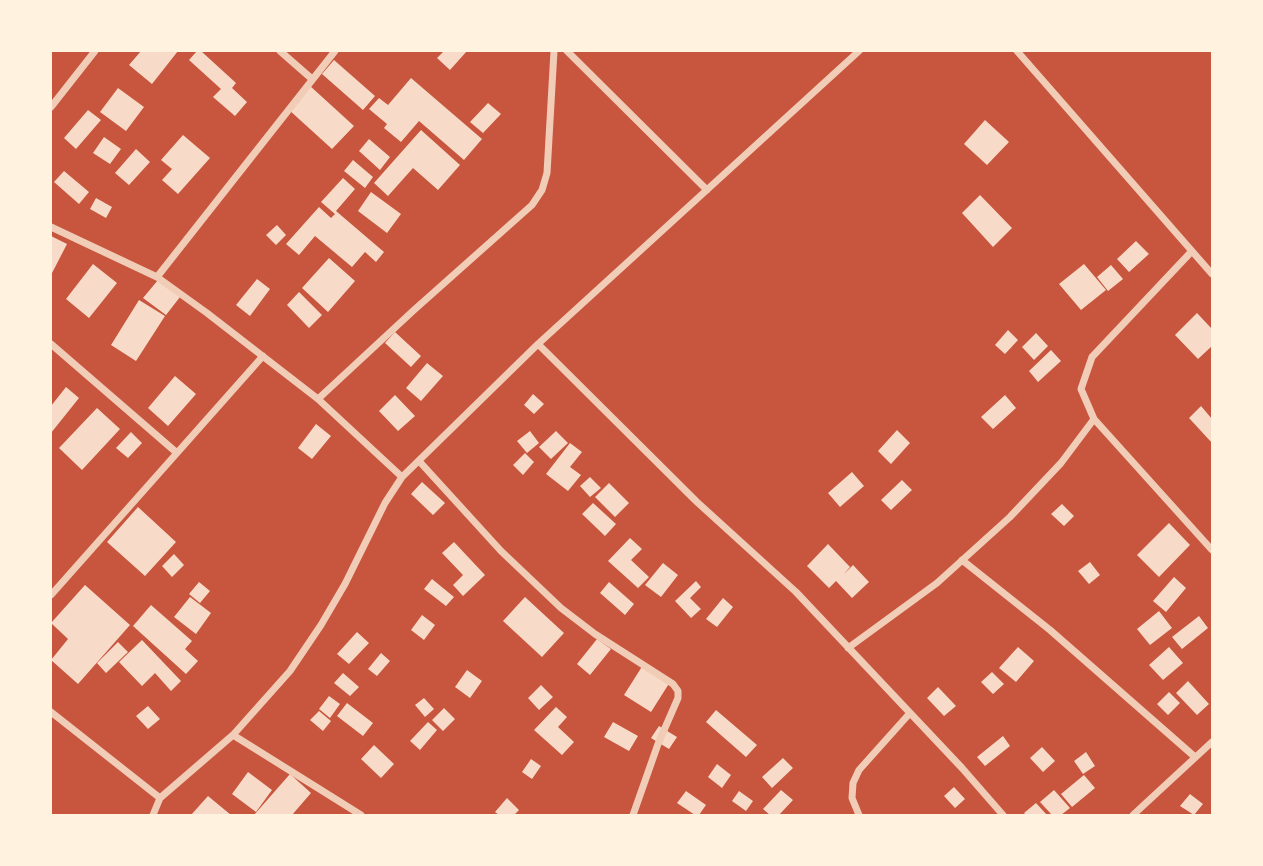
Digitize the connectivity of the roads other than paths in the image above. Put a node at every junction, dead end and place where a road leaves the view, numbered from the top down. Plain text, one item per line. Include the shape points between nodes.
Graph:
1 (95, 51) edge
2 (280, 51) edge
3 (335, 51) edge
4 (554, 51) edge
5 (567, 51) edge
6 (859, 51) edge
7 (1017, 51) edge
8 (312, 79) junction
9 (51, 107) edge
10 (707, 190) junction
11 (51, 227) edge
12 (1192, 251) junction
13 (1212, 274) edge
14 (157, 277) junction
15 (51, 344) edge
16 (538, 344) junction
17 (263, 356) junction
18 (318, 399) junction
19 (1094, 419) junction
20 (177, 453) junction
21 (419, 461) junction
22 (402, 477) junction
23 (1212, 550) edge
24 (962, 560) junction
25 (51, 595) edge
26 (848, 648) junction
27 (51, 712) edge
28 (911, 713) junction
29 (233, 735) junction
30 (1212, 742) edge
31 (1195, 757) junction
32 (160, 798) junction
33 (153, 815) edge
34 (361, 815) edge
35 (632, 815) edge
36 (859, 815) edge
37 (1003, 815) edge
38 (1133, 815) edge

1 - 9 street
2 - 8 street
3 - 8 street
4 - 18 street via 547,173 532,205
5 - 10 street
6 - 10 street
7 - 12 street
8 - 14 street
10 - 16 street
11 - 14 street
12 - 13 street
12 - 19 street via 1092,357 1081,389
14 - 17 street
15 - 20 street
16 - 21 street
16 - 26 street via 697,502 796,592
17 - 18 street
17 - 20 street
18 - 22 street
19 - 23 street
19 - 24 street via 1061,463
20 - 25 street
21 - 22 street
21 - 35 street via 501,551 561,608 678,691
22 - 29 street via 321,625 290,671
24 - 26 street
24 - 31 street
26 - 28 street
27 - 32 street
28 - 36 street via 859,770 852,798
28 - 37 street
29 - 32 street
29 - 34 street
30 - 31 street
31 - 38 street
32 - 33 street

